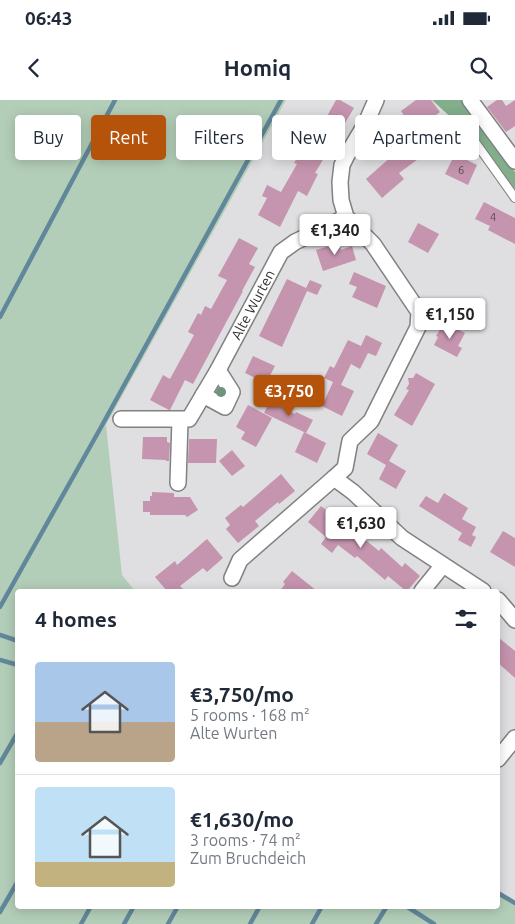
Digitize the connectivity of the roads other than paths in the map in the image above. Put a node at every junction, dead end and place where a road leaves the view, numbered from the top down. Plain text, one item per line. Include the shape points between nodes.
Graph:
1 (376, 100) edge
2 (470, 100) edge
3 (479, 147) edge
4 (515, 161) edge
5 (515, 198) edge
6 (346, 216) junction
7 (218, 370) junction
8 (203, 395) junction
9 (121, 419) dead end
10 (180, 420) junction
11 (334, 478) junction
12 (178, 483) dead end
13 (443, 566) junction
14 (232, 578) dead end
15 (424, 589) edge
16 (480, 589) edge
17 (500, 602) edge
18 (515, 620) edge
19 (515, 738) edge
20 (500, 757) edge

1 - 6 street via 342,165 341,200
2 - 4 street
3 - 5 lane
6 - 7 street, Alte Wurten via 281,252
6 - 11 street via 373,244 420,312 418,326 371,421 350,441 346,468
7 - 8 street, Alte Wurten
7 - 8 street via 232,392 225,407
8 - 10 street, Alte Wurten via 189,419
9 - 10 street
10 - 12 street
11 - 13 street via 402,538
11 - 14 street via 240,560
13 - 15 street
13 - 16 street
17 - 18 street
19 - 20 street

